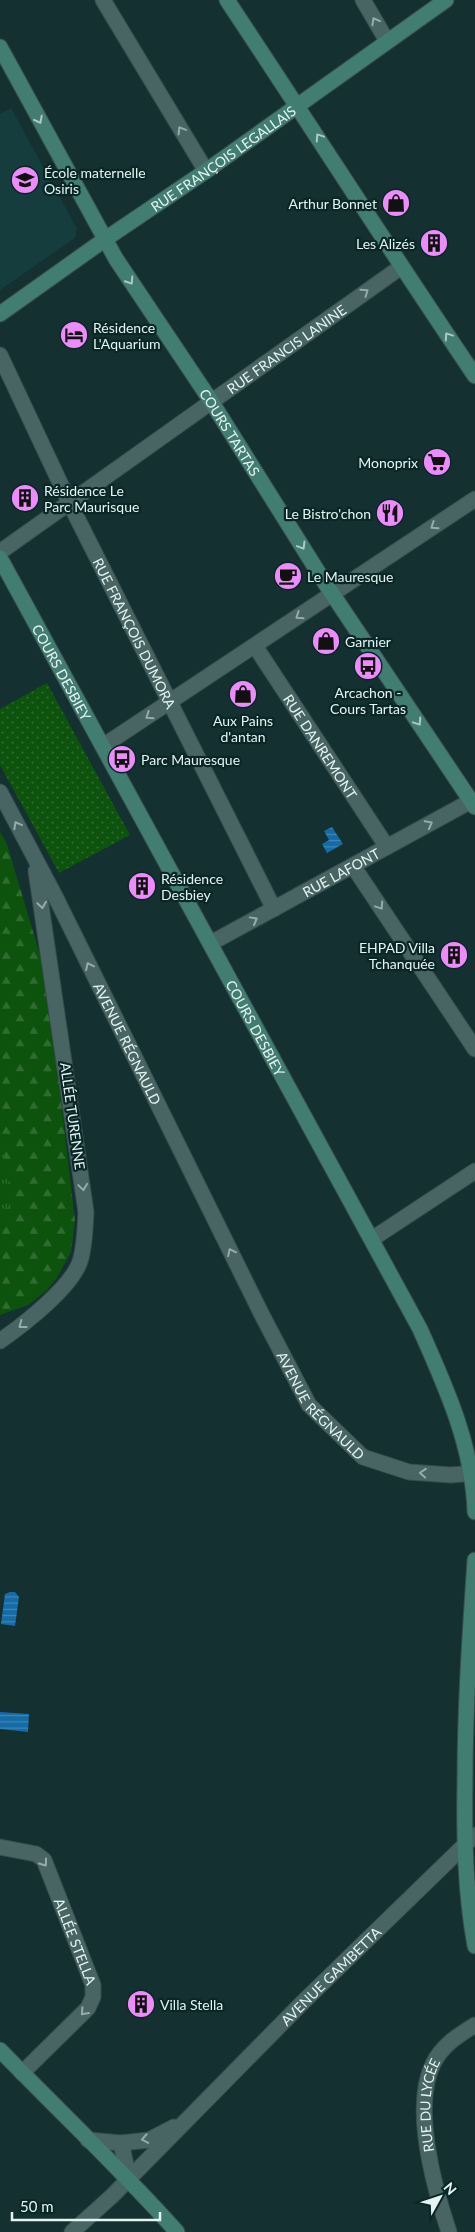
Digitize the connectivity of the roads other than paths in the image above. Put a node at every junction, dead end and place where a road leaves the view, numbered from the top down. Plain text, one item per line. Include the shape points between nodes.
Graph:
1 (103, 0) edge
2 (227, 0) edge
3 (363, 0) edge
4 (446, 0) edge
5 (387, 41) junction
6 (0, 48) edge
7 (297, 106) junction
8 (206, 171) junction
9 (104, 240) junction
10 (401, 267) junction
11 (0, 314) edge
12 (0, 355) edge
13 (475, 376) edge
14 (210, 401) junction
15 (475, 499) edge
16 (70, 504) junction
17 (0, 552) edge
18 (0, 558) edge
19 (332, 594) junction
20 (255, 646) junction
21 (171, 701) junction
22 (103, 746) junction
23 (0, 792) edge
24 (473, 804) edge
25 (387, 847) junction
26 (34, 857) junction
27 (353, 866) junction
28 (274, 908) junction
29 (211, 943) junction
30 (475, 1048) edge
31 (475, 1172) edge
32 (372, 1239) junction
33 (0, 1341) edge
34 (473, 1473) edge
35 (475, 1512) edge
36 (475, 1560) edge
37 (470, 1840) edge
38 (0, 1846) edge
39 (475, 1946) edge
40 (475, 2025) edge
41 (0, 2050) edge
42 (22, 2073) junction
43 (189, 2120) junction
44 (88, 2140) junction
45 (121, 2143) junction
46 (129, 2178) junction
47 (72, 2232) edge
48 (178, 2232) edge
49 (449, 2232) edge

8 -> 1 street
2 - 7 street
5 -> 3 street
4 - 5 street, RUE FRANÇOIS LEGALLAIS
5 - 7 street, RUE FRANÇOIS LEGALLAIS
6 -> 9 street, COURS TARTAS
7 - 8 street, RUE FRANÇOIS LEGALLAIS
10 -> 7 street
8 - 9 street, RUE FRANÇOIS LEGALLAIS
9 - 11 street, RUE FRANÇOIS LEGALLAIS
9 -> 14 street, COURS TARTAS
13 -> 10 street
14 -> 10 street, RUE FRANCIS LANINE
12 - 16 street, RUE FRANÇOIS DUMORA
14 - 16 street, RUE FRANCIS LANINE
14 -> 19 street, COURS TARTAS
15 -> 19 street
16 - 17 street, RUE FRANCIS LANINE
16 - 21 street, RUE FRANÇOIS DUMORA
18 - 22 street, COURS DESBIEY
19 -> 20 street
19 -> 24 street, COURS TARTAS
20 - 21 street
20 - 25 street, RUE DANREMONT
21 -> 22 street
21 - 28 street, RUE FRANÇOIS DUMORA
22 - 29 street, COURS DESBIEY
26 -> 23 street, AVENUE RÉGNAULD
25 -> 24 street, RUE LAFONT
25 - 27 street, RUE LAFONT
26 -> 33 street, ALLÉE TURENNE via 86,1212 81,1260 71,1278 26,1323
34 -> 26 street, AVENUE RÉGNAULD via 409,1472 363,1457 309,1405
27 - 28 street, RUE LAFONT
27 -> 30 street
29 -> 28 street, RUE LAFONT
29 - 32 street, COURS DESBIEY
31 - 32 street
32 - 34 street, COURS DESBIEY via 420,1329 450,1396
34 - 35 street, COURS DESBIEY
36 - 37 street via 466,1685
37 - 39 street via 468,1908
37 - 43 street, AVENUE GAMBETTA via 303,2002
38 -> 42 street, ALLÉE STELLA via 36,1854 44,1860 93,1985 94,1997 88,2008
40 - 49 street, RUE DU LYCÉE via 451,2040 434,2062 424,2090 424,2126
41 - 42 street
42 - 44 street
43 -> 45 street, AVENUE GAMBETTA via 149,2140
43 - 46 street, AVENUE GAMBETTA
44 - 45 street, AVENUE GAMBETTA
44 - 46 street
45 - 46 street
46 - 47 street, AVENUE GAMBETTA
46 - 48 street

